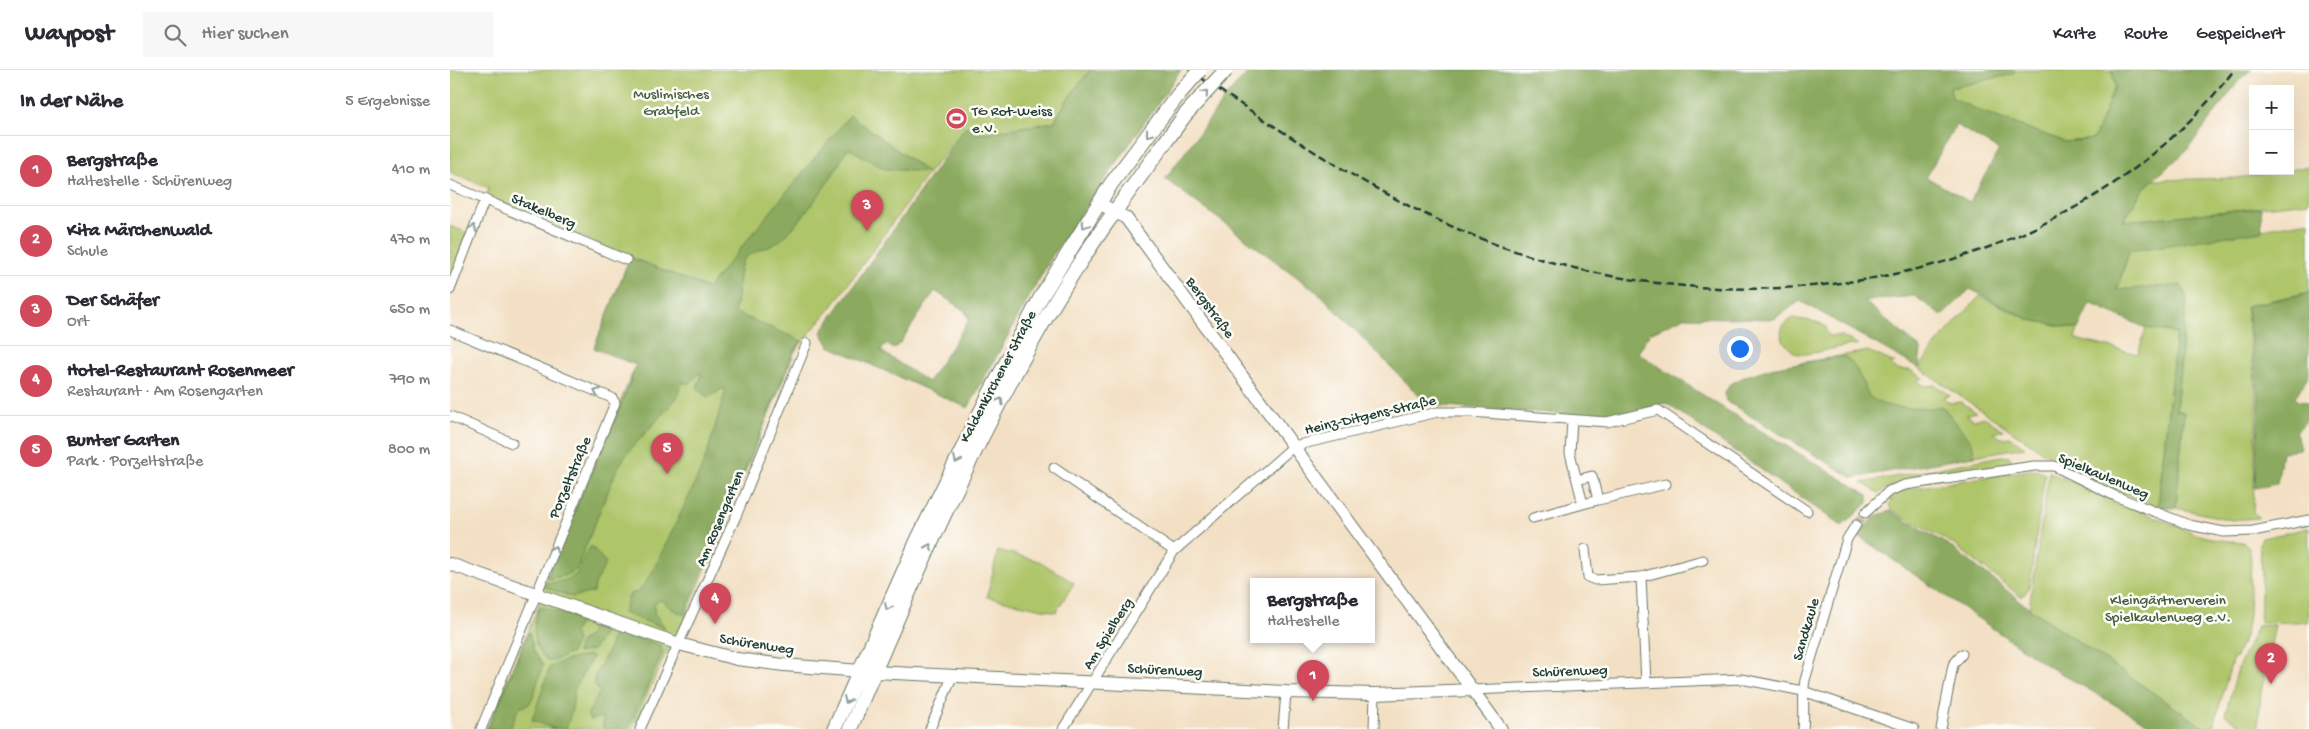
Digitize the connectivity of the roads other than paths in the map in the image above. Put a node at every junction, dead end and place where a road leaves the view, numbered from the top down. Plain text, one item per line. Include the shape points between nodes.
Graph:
1 (1200, 70) edge
2 (1226, 70) edge
3 (450, 185) edge
4 (485, 199) junction
5 (1100, 203) junction
6 (1115, 211) junction
7 (626, 260) dead end
8 (450, 290) edge
9 (450, 330) edge
10 (807, 343) dead end
11 (450, 416) edge
12 (1572, 420) junction
13 (512, 444) dead end
14 (1294, 446) junction
15 (1054, 468) dead end
16 (1577, 480) junction
17 (1666, 484) dead end
18 (1598, 500) junction
19 (1583, 504) junction
20 (1807, 511) dead end
21 (1865, 513) tunnel mouth
22 (1533, 518) dead end
23 (2309, 520) edge
24 (1856, 525) tunnel mouth
25 (1585, 549) dead end
26 (1174, 551) junction
27 (1702, 560) dead end
28 (450, 564) edge
29 (1641, 577) junction
30 (536, 594) junction
31 (679, 644) junction
32 (1962, 654) dead end
33 (867, 671) junction
34 (953, 675) junction
35 (1093, 682) junction
36 (1646, 683) junction
37 (1472, 690) junction
38 (1803, 691) junction
39 (1286, 692) junction
40 (1376, 694) junction
41 (481, 729) edge
42 (640, 729) edge
43 (834, 729) edge
44 (850, 729) edge
45 (930, 729) edge
46 (1063, 729) edge
47 (1283, 729) edge
48 (1374, 729) edge
49 (1502, 729) edge
50 (1803, 729) edge
51 (1914, 729) edge
52 (1941, 729) edge

1 -> 5 main road, Kaldenkirchener Straße, bridge via 1178,95
6 -> 2 main road, Kaldenkirchener Straße, bridge via 1185,115
3 - 4 street, Stakelberg
4 - 7 street, Stakelberg
8 -> 4 street
5 - 6 main road, Bergstraße
5 -> 33 main road, Kaldenkirchener Straße via 1041,297 988,397 918,539
6 - 14 main road, Bergstraße via 1126,218
33 -> 6 main road, Kaldenkirchener Straße via 998,405 1055,303
30 -> 9 street, Porzeltstraße via 615,404 612,398
10 - 31 street, Am Rosengarten via 737,514
11 - 13 street
12 - 14 street, Heinz-Ditgens-Straße via 1438,412
12 - 16 street via 1570,453
12 - 20 street, Heinz-Ditgens-Straße via 1607,422 1658,410
14 - 26 street, Am Spielberg
14 - 37 main road, Bergstraße
15 - 26 street
16 - 18 street via 1592,476
16 - 19 street
17 - 18 street
18 - 19 street
19 - 22 street
21 - 23 street, Spielkaulenweg via 1880,498 1900,487 2034,466 2054,466 2115,496 2189,525 2224,532 2253,531
24 - 38 street, Sandkaule via 1847,539
25 - 29 street via 1588,577 1595,580
26 - 35 street, Am Spielberg
27 - 29 street
28 - 30 main road, Schürenweg
29 - 36 street
30 - 31 main road, Schürenweg
30 - 41 street, Porzeltstraße
31 - 33 main road, Schürenweg via 736,659
31 - 42 street, Am Rosengarten
32 - 52 street via 1953,665
33 - 34 main road, Schürenweg
33 -> 43 main road, Kaldenkirchener Straße
33 - 44 main road, Kaldenkirchener Straße
34 - 35 main road, Schürenweg
34 - 45 street
35 - 39 main road, Schürenweg
35 - 46 street, Am Spielberg
36 - 37 street, Schürenweg
36 - 38 street, Schürenweg via 1741,679
37 - 40 main road, Schürenweg
37 - 49 main road, Bergstraße
38 - 50 street, Sandkaule
38 - 51 street, Schürenweg
39 - 40 main road, Schürenweg
39 - 47 street
40 - 48 street

